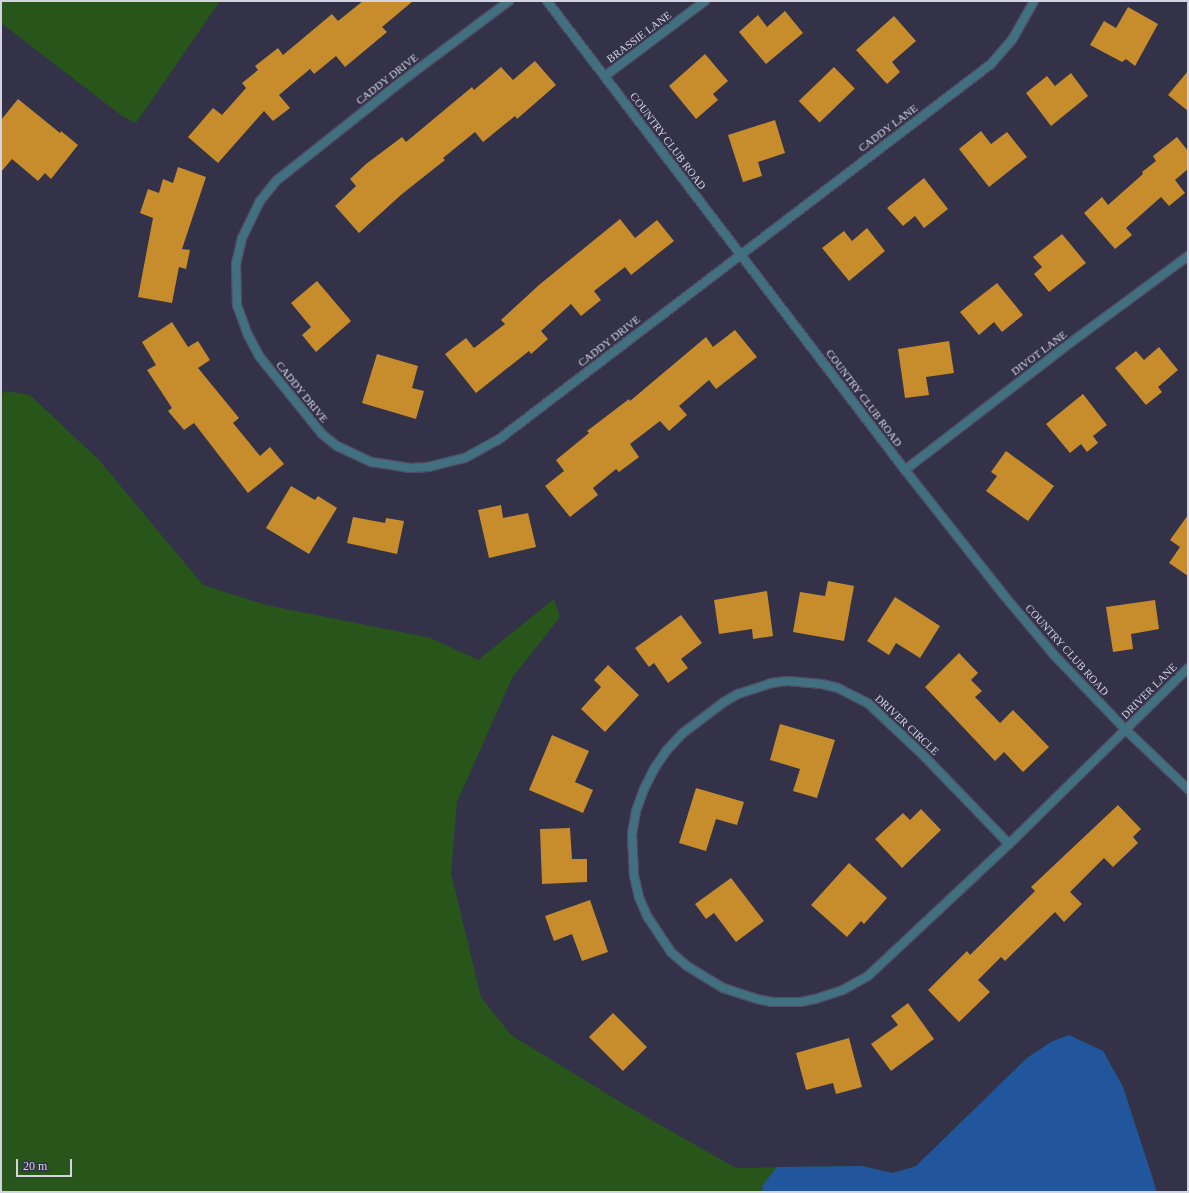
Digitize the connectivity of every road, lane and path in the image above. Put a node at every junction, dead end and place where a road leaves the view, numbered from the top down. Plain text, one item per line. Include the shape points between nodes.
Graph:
1 (510, 1) edge
2 (547, 1) edge
3 (705, 1) edge
4 (1033, 3) dead end
5 (605, 76) junction
6 (741, 255) junction
7 (1188, 256) edge
8 (905, 470) junction
9 (1188, 668) edge
10 (1126, 730) junction
11 (1188, 789) edge
12 (1009, 844) junction

1 - 6 street, CADDY DRIVE via 402,81 277,180 260,201 247,225 236,264 237,306 259,356 322,434 354,455 390,466 428,467 465,458 498,440
2 - 5 street, COUNTRY CLUB ROAD
3 - 5 street, BRASSIE LANE
4 - 6 street, CADDY LANE via 1012,40 990,64
5 - 6 street, COUNTRY CLUB ROAD
6 - 8 street, COUNTRY CLUB ROAD
7 - 8 street, DIVOT LANE
8 - 10 street, COUNTRY CLUB ROAD via 1054,655
9 - 10 street, DRIVER LANE
10 - 11 street, COUNTRY CLUB ROAD
10 - 12 street, DRIVER CIRCLE
12 - 12 street, DRIVER CIRCLE via 868,976 829,996 801,1002 772,1002 750,997 723,988 687,966 671,952 648,916 639,897 632,855 636,811 654,768 667,750 683,733 733,697 754,688 788,681 838,688 869,704 924,756

